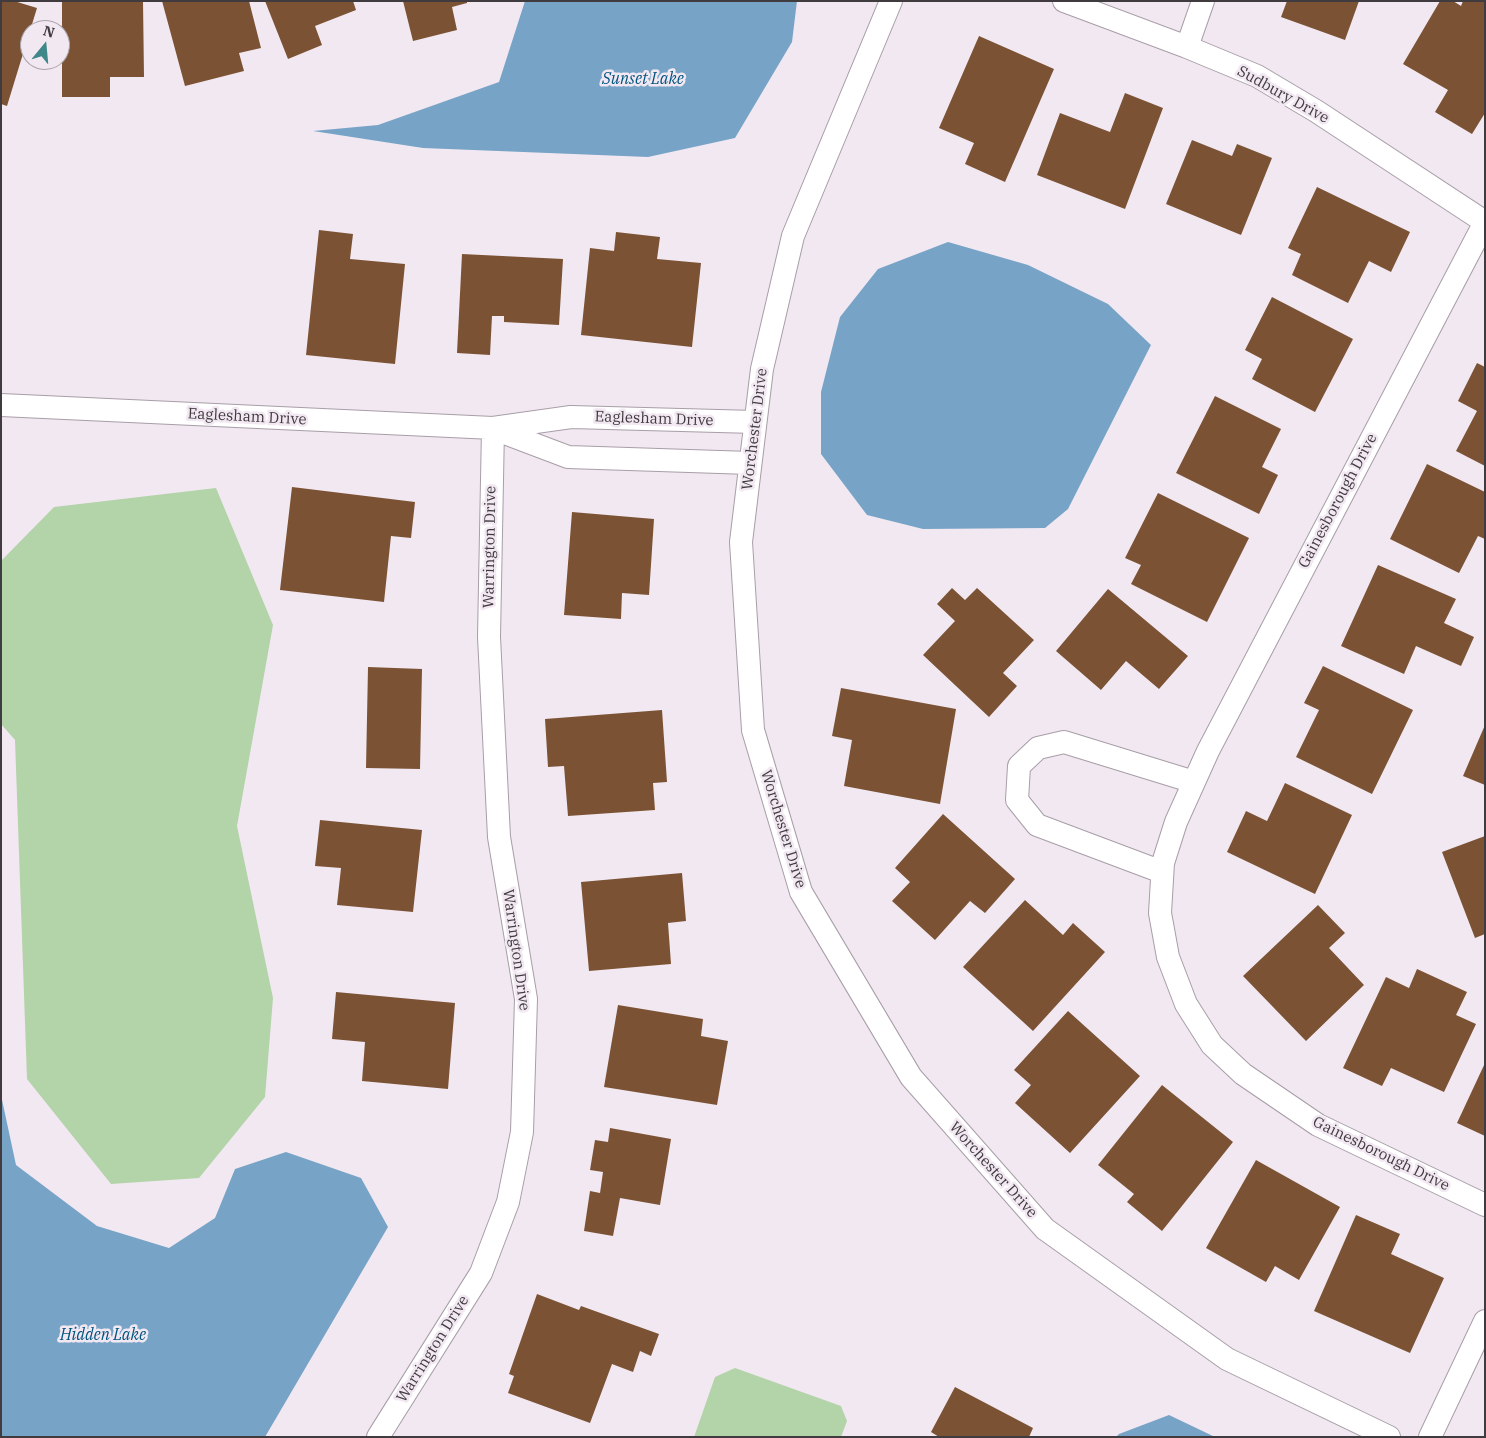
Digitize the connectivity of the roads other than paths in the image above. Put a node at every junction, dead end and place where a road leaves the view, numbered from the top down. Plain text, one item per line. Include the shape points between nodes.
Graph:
1 (891, 1) edge
2 (1064, 1) edge
3 (1203, 1) edge
4 (1186, 47) junction
5 (1485, 222) edge
6 (1, 405) edge
7 (755, 422) junction
8 (493, 428) junction
9 (750, 463) junction
10 (1194, 782) junction
11 (1162, 872) junction
12 (1485, 1205) edge
13 (1485, 1321) edge
14 (378, 1437) edge
15 (1389, 1437) edge
16 (1430, 1437) edge

1 - 7 street, Worchester Drive via 793,236 762,369
2 - 4 street, Sudbury Drive
3 - 4 street
4 - 5 street, Sudbury Drive via 1257,76
5 - 10 street, Gainesborough Drive
6 - 8 street, Eaglesham Drive
7 - 8 street, Eaglesham Drive via 571,417
7 - 9 street, Worchester Drive
8 - 9 street, Eaglesham Drive via 568,457
8 - 14 street, Warrington Drive via 489,637 499,837 526,999 522,1132 508,1202 480,1273
9 - 15 street, Worchester Drive via 741,542 753,730 801,892 911,1078 1045,1229 1227,1359
10 - 11 street, Gainesborough Drive via 1176,822
10 - 11 street via 1064,742 1038,748 1019,766 1017,800 1037,825
11 - 12 street, Gainesborough Drive via 1160,913 1168,957 1186,1004 1212,1045 1243,1074 1318,1125
13 - 16 street

